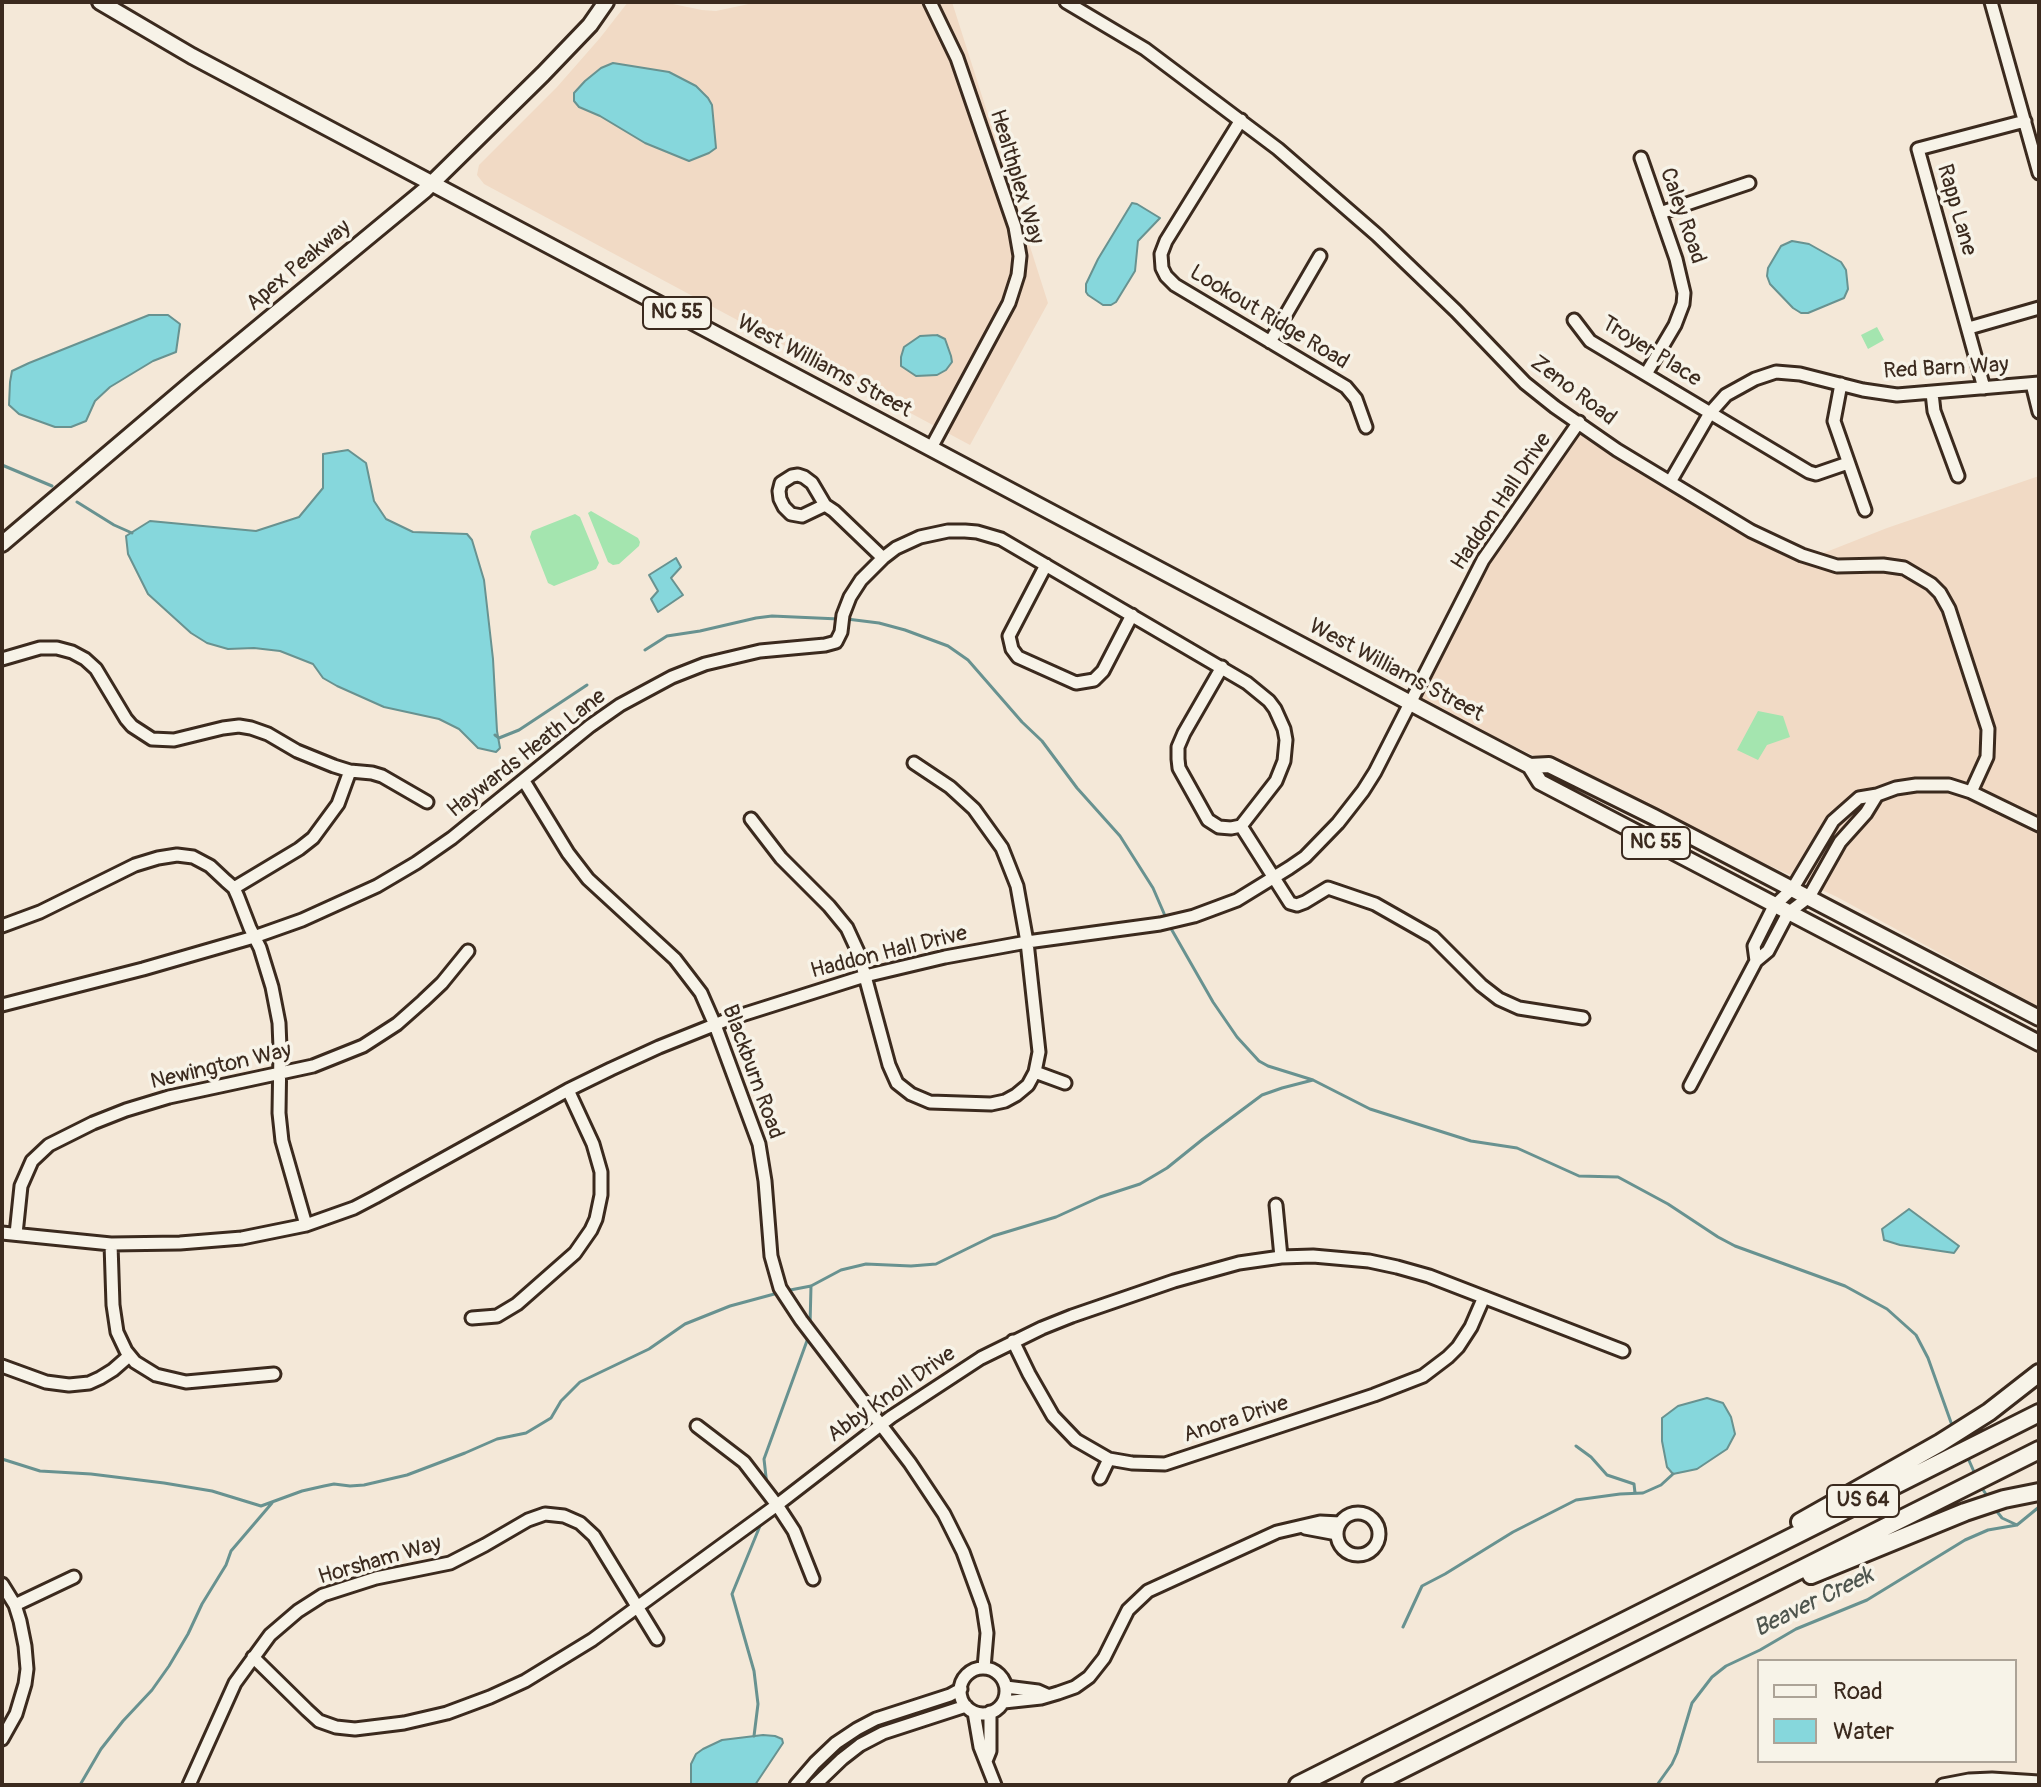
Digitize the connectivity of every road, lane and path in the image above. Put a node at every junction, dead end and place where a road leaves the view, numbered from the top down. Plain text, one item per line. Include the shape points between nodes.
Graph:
1 (100, 2) edge
2 (606, 2) edge
3 (930, 2) edge
4 (1066, 2) edge
5 (1991, 2) edge
6 (1241, 120) junction
7 (2025, 121) junction
8 (1641, 158) dead end
9 (2039, 173) edge
10 (432, 183) junction
11 (1749, 183) dead end
12 (1660, 213) junction
13 (1320, 256) dead end
14 (2039, 308) edge
15 (1574, 320) dead end
16 (1969, 328) junction
17 (1270, 342) junction
18 (1646, 374) junction
19 (2036, 383) edge
20 (1841, 384) junction
21 (1984, 388) junction
22 (1932, 393) junction
23 (2039, 412) edge
24 (1710, 413) junction
25 (1579, 422) junction
26 (1366, 427) dead end
27 (931, 448) junction
28 (1848, 463) junction
29 (1958, 476) dead end
30 (1670, 482) junction
31 (825, 505) dead end
32 (1865, 510) dead end
33 (2, 544) edge
34 (883, 558) junction
35 (1046, 565) junction
36 (1132, 615) junction
37 (2, 659) edge
38 (1222, 667) junction
39 (1410, 703) junction
40 (914, 763) dead end
41 (1530, 766) junction
42 (350, 771) junction
43 (524, 781) junction
44 (1971, 792) junction
45 (1877, 795) junction
46 (427, 802) dead end
47 (751, 819) dead end
48 (2039, 825) edge
49 (1241, 826) junction
50 (1275, 877) junction
51 (234, 888) junction
52 (1793, 888) junction
53 (1809, 897) junction
54 (1781, 910) junction
55 (2, 926) edge
56 (254, 937) junction
57 (1027, 942) junction
58 (468, 951) dead end
59 (865, 976) junction
60 (2, 1005) edge
61 (1583, 1018) dead end
62 (2039, 1018) edge
63 (715, 1025) junction
64 (2039, 1043) edge
65 (1035, 1072) junction
66 (280, 1074) junction
67 (1065, 1083) dead end
68 (1690, 1086) dead end
69 (568, 1090) junction
70 (1276, 1205) dead end
71 (306, 1225) junction
72 (2, 1233) edge
73 (16, 1234) junction
74 (111, 1244) junction
75 (1281, 1257) junction
76 (1484, 1297) junction
77 (472, 1318) dead end
78 (1013, 1341) junction
79 (1623, 1351) dead end
80 (129, 1356) junction
81 (2, 1366) edge
82 (2039, 1373) edge
83 (274, 1374) dead end
84 (2039, 1413) edge
85 (880, 1425) junction
86 (697, 1426) dead end
87 (2039, 1450) edge
88 (1109, 1459) junction
89 (1100, 1478) dead end
90 (2039, 1492) edge
91 (777, 1505) junction
92 (1339, 1528) dead end
93 (74, 1577) dead end
94 (813, 1579) dead end
95 (2, 1584) edge
96 (1687, 1590) junction
97 (15, 1605) junction
98 (637, 1605) junction
99 (1702, 1620) junction
100 (657, 1639) dead end
101 (253, 1657) junction
102 (984, 1668) junction
103 (1006, 1687) junction
104 (961, 1689) junction
105 (1047, 1695) junction
106 (1004, 1702) junction
107 (970, 1709) junction
108 (990, 1712) junction
109 (2, 1739) edge
110 (986, 1761) junction
111 (815, 1763) junction
112 (826, 1773) junction
113 (2039, 1782) edge
114 (189, 1785) edge
115 (796, 1785) edge
116 (815, 1785) edge
117 (995, 1785) edge
118 (1298, 1785) edge
119 (1371, 1785) edge
120 (1943, 1785) edge

1 - 10 main road, West Williams Street / NC 55
2 - 10 main road, Apex Peakway via 543,74
3 - 27 street, Healthplex Way via 957,58 1015,227 1020,256 1009,303
4 - 6 street, Zeno Road via 1145,49
5 - 7 street
6 - 17 street, Lookout Ridge Road via 1166,241 1160,261 1175,285
6 - 25 street, Zeno Road via 1377,235 1525,383
7 - 9 street
7 - 16 street, Rapp Lane via 1918,149
8 - 12 street, Caley Road
10 - 27 main road, West Williams Street / NC 55
10 - 33 main road, Apex Peakway
11 - 12 street
12 - 18 street, Caley Road via 1684,293 1675,325
13 - 17 street
14 - 16 street
15 - 18 street, Troyer Place via 1590,341
16 - 21 street, Rapp Lane
17 - 26 street, Lookout Ridge Road via 1346,387
18 - 24 street, Troyer Place
19 - 21 street, Red Barn Way
19 - 23 street
20 - 22 street, Red Barn Way via 1882,394
20 - 24 street, Red Barn Way via 1776,372 1741,385
20 - 28 street via 1834,421
21 - 22 street, Red Barn Way
22 - 29 street
24 - 28 street, Troyer Place via 1809,472
24 - 30 street, Red Barn Way
25 - 30 street, Zeno Road
25 - 39 street, Haddon Hall Drive via 1483,560
27 - 39 main road, West Williams Street / NC 55
28 - 32 street
30 - 44 street, Zeno Road via 1802,555 1837,566 1904,568 1940,593 1988,729 1987,757
31 - 34 street
34 - 35 street, Haywards Heath Lane via 920,537 965,531 1001,539
34 - 43 street, Haywards Heath Lane via 850,597 836,642 739,655 672,677 609,712
35 - 36 street, Haywards Heath Lane
35 - 36 street via 1009,636 1018,657 1076,683 1094,680
36 - 38 street, Haywards Heath Lane
37 - 42 street via 40,648 72,652 96,669 126,719 152,739 174,740 239,726
38 - 49 street, Haywards Heath Lane via 1269,701 1286,740 1276,781
38 - 49 street via 1178,747 1179,768 1208,820 1219,827
39 - 41 main road, West Williams Street / NC 55
39 - 50 street, Haddon Hall Drive via 1375,772 1338,823 1305,857
40 - 57 street via 963,798 1002,848 1014,876
41 - 52 main road, West Williams Street / NC 55 via 1549,765
41 - 54 main road, West Williams Street / NC 55 via 1540,782
42 - 46 street via 382,776
42 - 51 street via 338,804 313,838
43 - 56 street, Haywards Heath Lane via 390,878 335,907
43 - 63 street, Blackburn Road via 588,879 684,968
44 - 45 street via 1928,784
44 - 48 street
45 - 52 street via 1859,798 1833,821
45 - 53 street via 1840,842
47 - 59 street via 789,868 840,918
49 - 50 street
50 - 57 street, Haddon Hall Drive via 1237,900 1177,920
50 - 61 street via 1290,903 1297,905 1328,888 1375,904 1433,937 1481,985 1511,1005
51 - 55 street via 202,861 168,856 135,865
51 - 56 street
52 - 53 main road, West Williams Street / NC 55
52 - 54 street
53 - 54 street
53 - 62 main road, West Williams Street / NC 55
54 - 64 main road, West Williams Street / NC 55
54 - 68 street via 1768,951 1756,961
56 - 60 street, Haywards Heath Lane
56 - 66 street via 276,1006
57 - 59 street, Haddon Hall Drive
57 - 65 street via 1039,1052
58 - 66 street, Newington Way via 442,983 380,1035 340,1056
59 - 63 street, Haddon Hall Drive
59 - 65 street via 889,1065 897,1083 911,1094 930,1102 991,1104 1016,1095
63 - 69 street, Haddon Hall Drive
63 - 85 street, Blackburn Road via 759,1144 771,1256 780,1288
65 - 67 street
66 - 71 street via 282,1141
66 - 73 street, Newington Way via 126,1110 49,1145 32,1161 21,1186
69 - 71 street, Haddon Hall Drive via 354,1208
69 - 77 street via 601,1172 596,1219 575,1253 517,1304 497,1316
70 - 75 street
71 - 74 street, Haddon Hall Drive via 242,1238
72 - 73 street, Haddon Hall Drive
73 - 74 street, Haddon Hall Drive
74 - 80 street via 117,1332
75 - 76 street, Abby Knoll Drive via 1369,1261
75 - 78 street, Abby Knoll Drive via 1174,1281
76 - 79 street, Abby Knoll Drive
76 - 88 street, Anora Drive via 1458,1347 1408,1384 1182,1460 1150,1464
78 - 85 street, Abby Knoll Drive
78 - 88 street, Anora Drive via 1053,1416 1076,1440
80 - 81 street via 100,1378 69,1385
80 - 83 street via 174,1381
82 - 96 highway via 1940,1443
84 - 96 highway, US 64
85 - 91 street, Abby Knoll Drive
85 - 102 street, Blackburn Road via 944,1514 963,1552 986,1623
86 - 91 street via 744,1462
87 - 99 highway, US 64
88 - 89 street
90 - 99 highway via 1965,1512
91 - 94 street
91 - 98 street, Abby Knoll Drive
92 - 105 street via 1296,1526 1277,1532 1148,1591 1128,1610 1089,1677
93 - 97 street
95 - 97 street
96 - 118 highway, US 64
97 - 109 street via 27,1669 16,1714
98 - 100 street, Horsham Way
98 - 101 street, Abby Knoll Drive via 525,1681 447,1713 389,1725 355,1729 319,1721
98 - 101 street, Horsham Way via 594,1536 580,1523 545,1514 450,1563 323,1595 270,1635
99 - 119 highway, US 64
101 - 114 street, Horsham Way via 235,1683
102 - 103 street via 999,1674
102 - 104 street via 971,1672
103 - 105 street
103 - 106 street
104 - 107 street
104 - 111 street via 876,1719
105 - 106 street
106 - 108 street
107 - 108 street
107 - 110 street
107 - 112 street via 883,1733
108 - 110 street
110 - 117 street
111 - 112 street
111 - 115 street
112 - 116 street
113 - 120 street via 1992,1779

